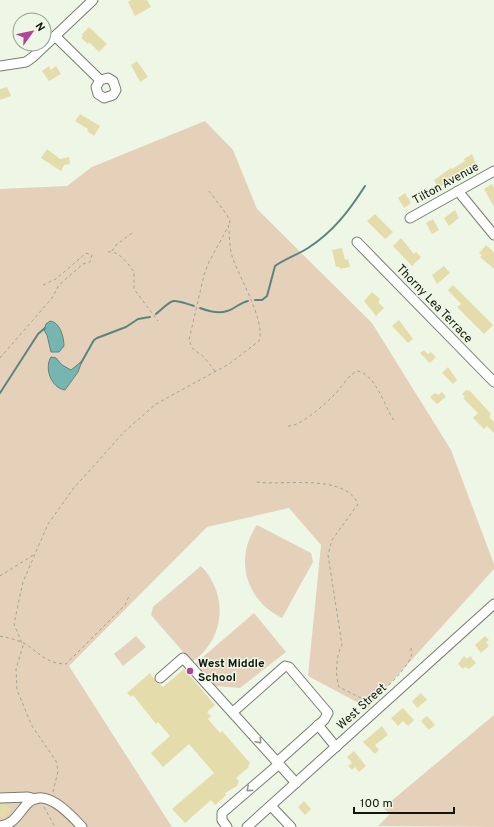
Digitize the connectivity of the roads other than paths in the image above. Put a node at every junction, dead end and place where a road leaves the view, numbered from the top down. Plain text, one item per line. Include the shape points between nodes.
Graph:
1 (93, 0) edge
2 (55, 36) junction
3 (0, 66) edge
4 (100, 80) dead end
5 (494, 171) edge
6 (458, 191) junction
7 (410, 218) dead end
8 (494, 235) edge
9 (357, 242) dead end
10 (494, 382) edge
11 (494, 604) edge
12 (160, 678) dead end
13 (234, 712) junction
14 (318, 725) junction
15 (336, 747) junction
16 (278, 763) junction
17 (296, 783) junction
18 (0, 798) edge
19 (38, 799) junction
20 (271, 806) junction
21 (0, 826) edge
22 (82, 827) edge
23 (227, 827) edge
24 (247, 827) edge
25 (291, 827) edge

1 - 2 street
2 - 3 street via 26,62
2 - 4 street
5 - 6 street, Tilton Avenue
6 - 7 street, Tilton Avenue
6 - 8 street
9 - 10 street, Thorny Lea Terrace
11 - 15 street, West Street
12 - 13 street via 183,658
13 - 14 street via 287,666 328,713
13 -> 16 street
14 - 15 street
14 - 16 street
15 - 17 street, West Street
16 - 17 street
16 -> 23 street via 222,813 222,820
17 - 20 street, West Street
18 - 19 street
19 - 21 street via 28,802 10,823
19 - 22 street via 53,802
20 - 24 street, West Street
20 - 25 street

